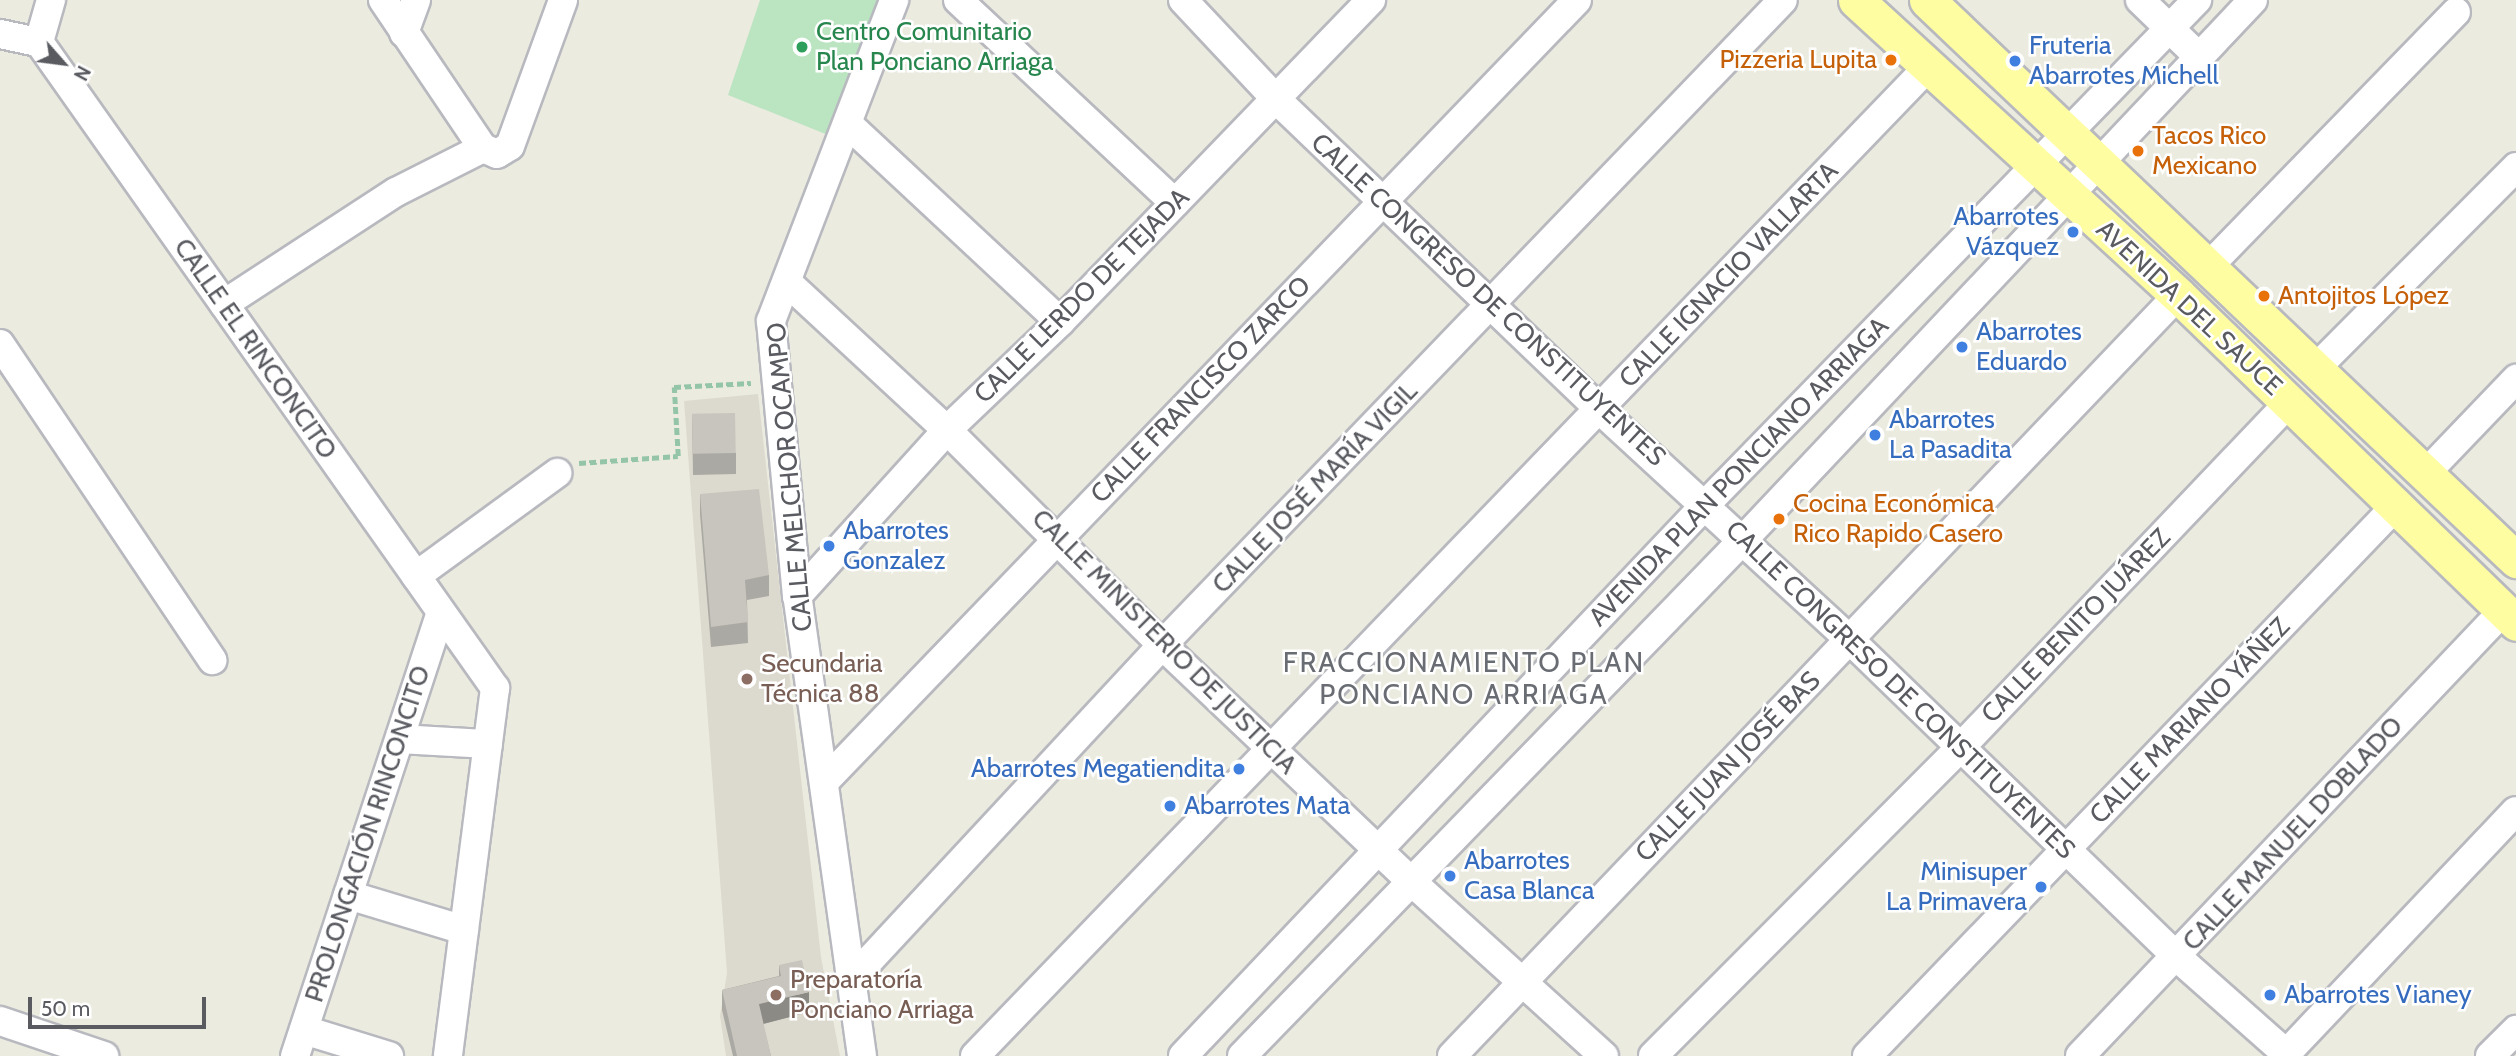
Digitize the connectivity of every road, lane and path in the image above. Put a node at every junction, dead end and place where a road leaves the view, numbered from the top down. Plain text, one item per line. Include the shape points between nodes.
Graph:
1 (51, 0) edge
2 (383, 0) edge
3 (416, 0) edge
4 (563, 0) edge
5 (894, 0) edge
6 (958, 0) edge
7 (1183, 0) edge
8 (1371, 0) edge
9 (1577, 0) edge
10 (1783, 0) edge
11 (1856, 0) edge
12 (1927, 0) edge
13 (2140, 0) edge
14 (2197, 0) edge
15 (2253, 0) edge
16 (2456, 12) dead end
17 (2169, 28) junction
18 (404, 33) junction
19 (0, 34) edge
20 (39, 41) junction
21 (2200, 58) junction
22 (1927, 68) junction
23 (1276, 99) junction
24 (848, 124) junction
25 (2070, 132) junction
26 (483, 148) junction
27 (2103, 163) junction
28 (2037, 165) junction
29 (2516, 167) edge
30 (2071, 196) junction
31 (1383, 202) junction
32 (1175, 203) junction
33 (2207, 268) junction
34 (788, 283) junction
35 (2178, 295) junction
36 (224, 304) junction
37 (1492, 307) junction
38 (1059, 322) junction
39 (0, 344) edge
40 (2315, 369) junction
41 (2516, 379) edge
42 (777, 381) junction
43 (2290, 402) junction
44 (1600, 410) junction
45 (947, 430) junction
46 (566, 468) joint
47 (2425, 474) junction
48 (1706, 504) junction
49 (2395, 507) junction
50 (1058, 538) junction
51 (1742, 541) junction
52 (2516, 560) edge
53 (416, 576) junction
54 (797, 596) junction
55 (442, 612) junction
56 (2510, 617) edge
57 (1850, 640) junction
58 (1162, 645) junction
59 (212, 660) dead end
60 (400, 738) junction
61 (488, 744) junction
62 (1270, 747) junction
63 (1960, 748) junction
64 (825, 782) junction
65 (2516, 811) edge
66 (1377, 849) junction
67 (2067, 849) junction
68 (1412, 882) junction
69 (348, 895) junction
70 (464, 930) junction
71 (2178, 957) junction
72 (851, 980) junction
73 (1523, 980) junction
74 (0, 1021) edge
75 (2516, 1030) edge
76 (300, 1043) edge
77 (2286, 1055) edge
78 (104, 1056) edge
79 (388, 1056) edge
80 (448, 1056) edge
81 (862, 1056) edge
82 (975, 1056) edge
83 (1183, 1056) edge
84 (1242, 1056) edge
85 (1452, 1056) edge
86 (1604, 1056) edge
87 (1653, 1056) edge
88 (1867, 1056) edge
89 (2080, 1056) edge
90 (2490, 1056) edge

1 - 20 street
2 - 18 street
3 - 18 street
4 - 26 street via 510,146 497,154
5 - 24 street, CALLE MELCHOR OCAMPO
6 - 32 street
7 - 23 street, CALLE CONGRESO DE CONSTITUYENTES
8 - 23 street, CALLE LERDO DE TEJADA
9 - 31 street, CALLE FRANCISCO ZARCO
10 - 37 street, CALLE JOSÉ MARÍA VIGIL
11 - 22 main road, AVENIDA DEL SAUCE
12 - 25 main road, AVENIDA DEL SAUCE
13 - 17 street
14 - 17 street, AVENIDA PLAN PONCIANO ARRIAGA
15 - 21 street, AVENIDA PLAN PONCIANO ARRIAGA
16 - 33 street
17 - 21 street
17 - 25 street, AVENIDA PLAN PONCIANO ARRIAGA
18 - 26 street
19 - 20 street
20 - 36 street, CALLE EL RINCONCITO
21 - 27 street, AVENIDA PLAN PONCIANO ARRIAGA
22 - 28 main road, AVENIDA DEL SAUCE
22 - 44 street, CALLE IGNACIO VALLARTA
23 - 31 street, CALLE CONGRESO DE CONSTITUYENTES
23 - 32 street, CALLE LERDO DE TEJADA
24 - 34 street, CALLE MELCHOR OCAMPO
24 - 38 street
25 - 27 main road, AVENIDA DEL SAUCE
25 - 28 street, AVENIDA PLAN PONCIANO ARRIAGA
26 - 36 street via 396,192
27 - 30 street, AVENIDA PLAN PONCIANO ARRIAGA
27 - 33 main road, AVENIDA DEL SAUCE
28 - 30 main road, AVENIDA DEL SAUCE
28 - 48 street, AVENIDA PLAN PONCIANO ARRIAGA
29 - 40 street
30 - 35 main road, AVENIDA DEL SAUCE
30 - 51 street, AVENIDA PLAN PONCIANO ARRIAGA
31 - 37 street, CALLE CONGRESO DE CONSTITUYENTES
31 - 50 street, CALLE FRANCISCO ZARCO
32 - 38 street, CALLE LERDO DE TEJADA
33 - 40 main road, AVENIDA DEL SAUCE
34 - 42 street, CALLE MELCHOR OCAMPO via 771,321
34 - 45 street, CALLE MINISTERIO DE JUSTICIA
35 - 43 main road, AVENIDA DEL SAUCE
35 - 57 street, CALLE JUAN JOSÉ BAS
36 - 53 street, CALLE EL RINCONCITO
37 - 44 street, CALLE CONGRESO DE CONSTITUYENTES
37 - 58 street, CALLE JOSÉ MARÍA VIGIL
38 - 45 street, CALLE LERDO DE TEJADA
39 - 59 street
40 - 47 main road, AVENIDA DEL SAUCE
41 - 47 street
42 - 46 path via 674,387 678,456
42 - 54 street, CALLE MELCHOR OCAMPO
43 - 49 main road, AVENIDA DEL SAUCE
43 - 63 street, CALLE BENITO JUÁREZ
44 - 48 street, CALLE CONGRESO DE CONSTITUYENTES
44 - 62 street, CALLE IGNACIO VALLARTA
45 - 50 street, CALLE MINISTERIO DE JUSTICIA
45 - 54 street, CALLE LERDO DE TEJADA
46 - 53 street
47 - 52 main road, AVENIDA DEL SAUCE
48 - 51 street, CALLE CONGRESO DE CONSTITUYENTES
48 - 66 street, AVENIDA PLAN PONCIANO ARRIAGA
49 - 56 main road, AVENIDA DEL SAUCE
49 - 67 street, CALLE MARIANO YÁÑEZ
50 - 58 street, CALLE MINISTERIO DE JUSTICIA
50 - 64 street, CALLE FRANCISCO ZARCO
51 - 57 street, CALLE CONGRESO DE CONSTITUYENTES
51 - 68 street, AVENIDA PLAN PONCIANO ARRIAGA
53 - 55 street, CALLE EL RINCONCITO
54 - 64 street, CALLE MELCHOR OCAMPO
55 - 60 street, PROLONGACIÓN RINCONCITO
55 - 61 street, CALLE EL RINCONCITO via 495,688
56 - 71 street, CALLE MANUEL DOBLADO
57 - 63 street, CALLE CONGRESO DE CONSTITUYENTES
57 - 73 street, CALLE JUAN JOSÉ BAS
58 - 62 street, CALLE MINISTERIO DE JUSTICIA
58 - 72 street, CALLE JOSÉ MARÍA VIGIL
60 - 61 street
60 - 69 street, PROLONGACIÓN RINCONCITO
61 - 70 street
62 - 66 street, CALLE MINISTERIO DE JUSTICIA
62 - 82 street, CALLE IGNACIO VALLARTA
63 - 67 street, CALLE CONGRESO DE CONSTITUYENTES
63 - 87 street, CALLE BENITO JUÁREZ
64 - 72 street, CALLE MELCHOR OCAMPO
65 - 77 street
66 - 68 street, CALLE MINISTERIO DE JUSTICIA
66 - 83 street, AVENIDA PLAN PONCIANO ARRIAGA
67 - 71 street, CALLE CONGRESO DE CONSTITUYENTES
67 - 88 street, CALLE MARIANO YÁÑEZ
68 - 73 street, CALLE MINISTERIO DE JUSTICIA
68 - 84 street, AVENIDA PLAN PONCIANO ARRIAGA
69 - 70 street
69 - 76 street, PROLONGACIÓN RINCONCITO
70 - 80 street
71 - 77 street, CALLE CONGRESO DE CONSTITUYENTES
71 - 89 street, CALLE MANUEL DOBLADO
72 - 81 street, CALLE MELCHOR OCAMPO
73 - 85 street, CALLE JUAN JOSÉ BAS
73 - 86 street, CALLE MINISTERIO DE JUSTICIA
74 - 78 street
75 - 90 street
76 - 79 street

